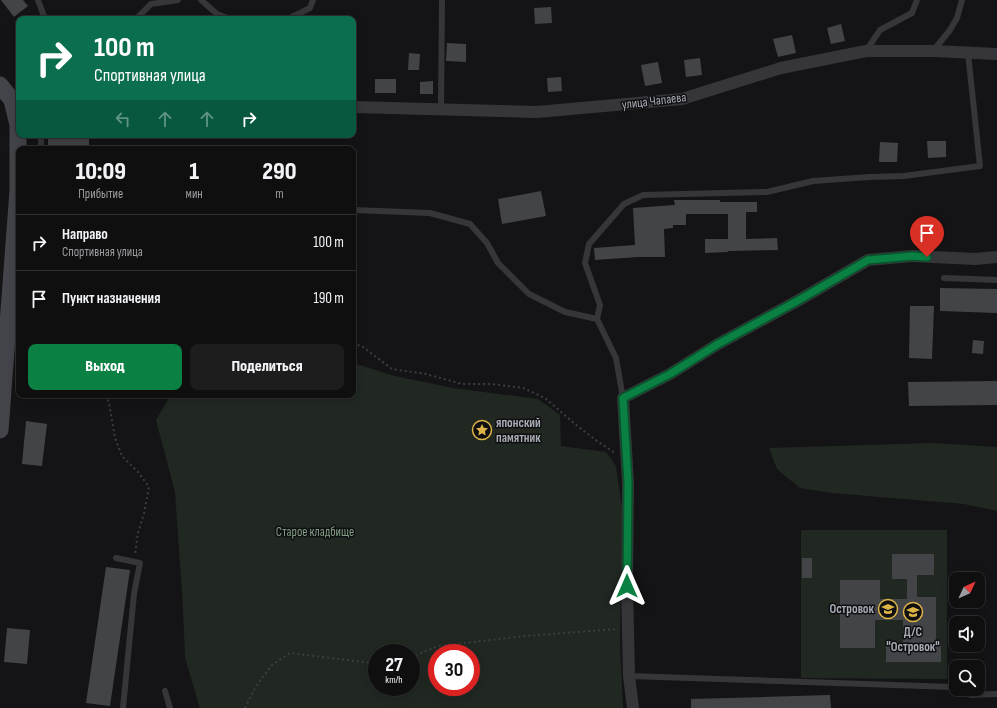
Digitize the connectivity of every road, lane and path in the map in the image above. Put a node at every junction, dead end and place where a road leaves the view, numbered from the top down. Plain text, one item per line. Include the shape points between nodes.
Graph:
1 (38, 0) edge
2 (178, 0) edge
3 (202, 0) edge
4 (313, 0) edge
5 (442, 0) edge
6 (917, 0) edge
7 (962, 0) edge
8 (44, 16) edge
9 (139, 16) edge
10 (222, 16) edge
11 (294, 16) edge
12 (866, 51) junction
13 (933, 51) junction
14 (968, 53) junction
15 (997, 54) edge
16 (0, 85) edge
17 (16, 98) edge
18 (356, 107) edge
19 (441, 109) junction
20 (356, 210) edge
21 (16, 256) edge
22 (997, 257) edge
23 (944, 278) dead end
24 (997, 280) edge
25 (15, 292) edge
26 (597, 319) junction
27 (356, 344) edge
28 (107, 398) edge
29 (623, 398) junction
30 (0, 430) edge
31 (627, 460) junction
32 (134, 557) dead end
33 (116, 558) dead end
34 (628, 628) junction
35 (420, 653) edge
36 (368, 662) edge
37 (629, 676) junction
38 (949, 687) edge
39 (165, 691) dead end
40 (985, 694) edge
41 (997, 694) edge
42 (123, 708) edge
43 (170, 708) edge
44 (245, 708) edge
45 (633, 708) edge

1 - 8 lane
2 - 9 lane via 151,4
3 - 10 lane
4 - 11 lane via 310,8
5 - 19 lane
6 - 12 lane via 912,13 880,30
7 - 13 lane via 957,18
12 - 13 street, улица Чапаева
12 - 19 street, улица Чапаева via 781,68 682,99 536,112
13 - 14 street, улица Чапаева
14 - 15 street, улица Чапаева
14 - 26 lane via 980,166 904,176 813,182 767,192 643,195 624,204 588,244 584,263 600,305
16 - 17 main road
18 - 19 street, улица Чапаева
20 - 26 lane via 430,213 470,224 487,243 498,263 528,294 565,312
21 - 25 main road
22 - 29 street via 975,259 912,256 868,260 718,344 670,374
23 - 24 lane
25 - 30 main road
26 - 29 lane via 616,358
27 - 31 path via 392,369 426,374 462,384 523,388 545,398 597,441
28 - 32 path via 122,456 149,486
29 - 31 street
31 - 34 street
33 - 42 lane via 140,563 134,594
34 - 35 path via 438,646
34 - 37 street
36 - 44 path via 290,652 272,665 256,686
37 - 38 lane
37 - 45 street
39 - 43 lane
40 - 41 lane

